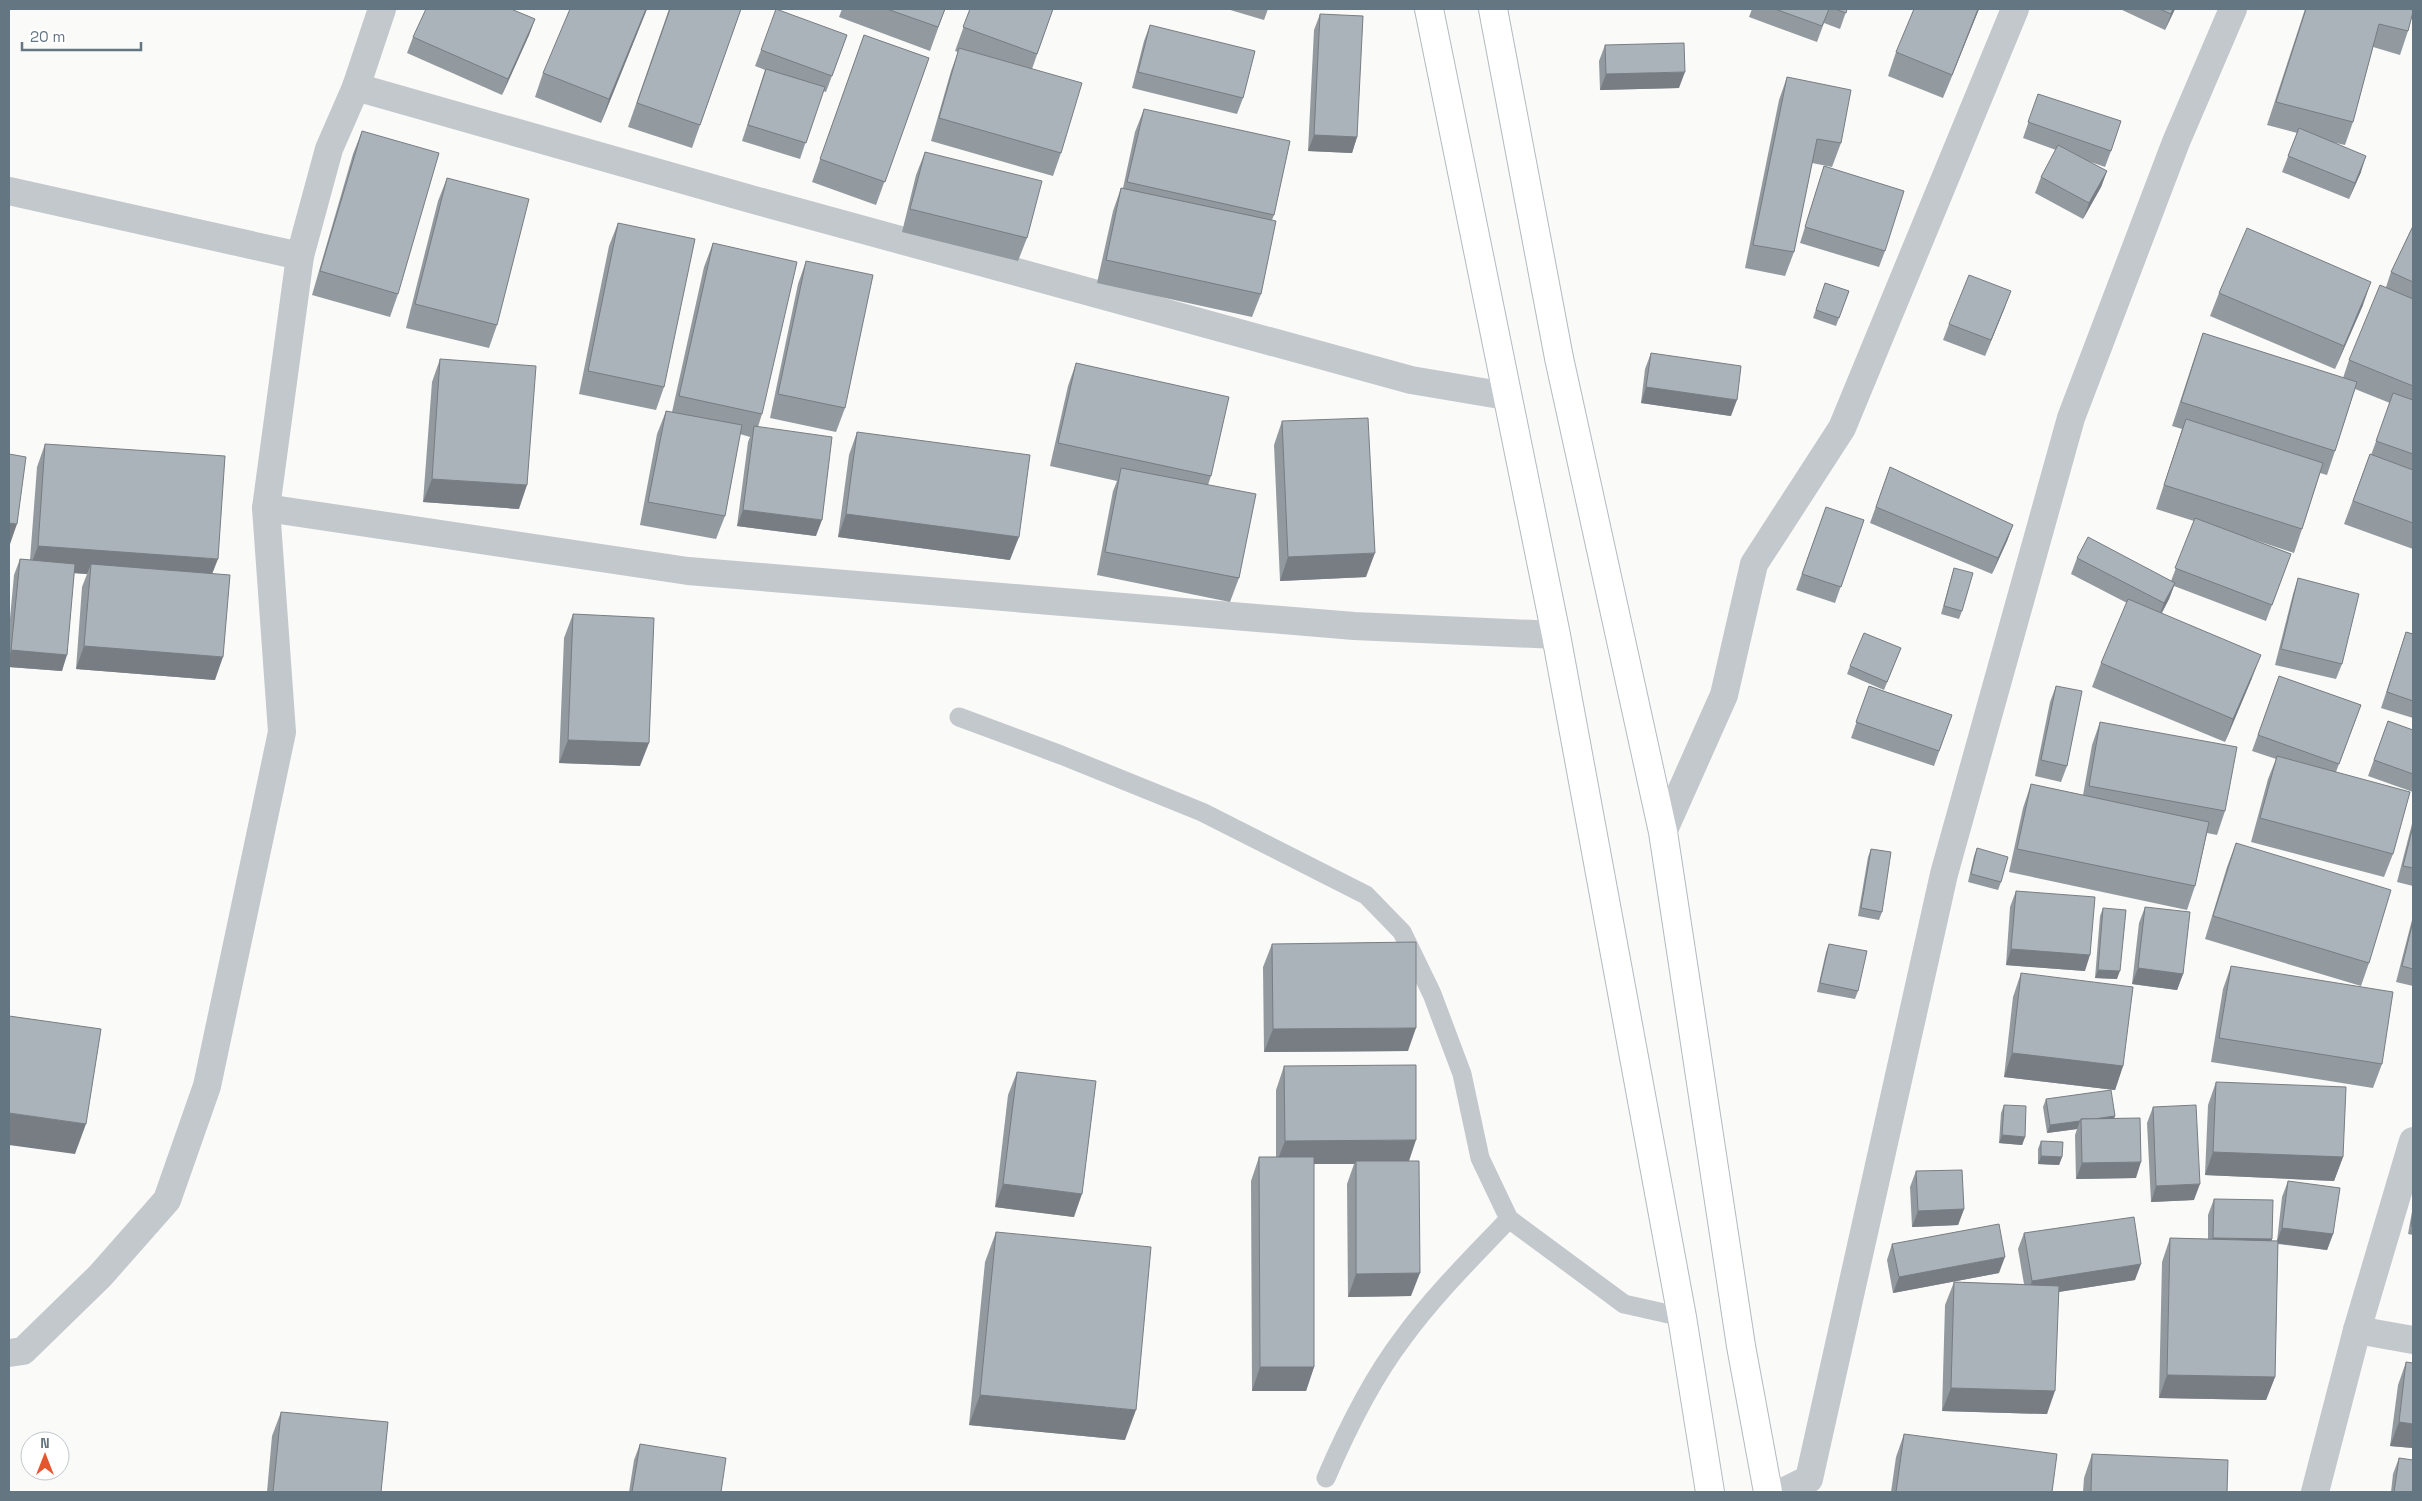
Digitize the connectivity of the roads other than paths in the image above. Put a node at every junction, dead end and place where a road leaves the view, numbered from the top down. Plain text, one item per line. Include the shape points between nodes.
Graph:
1 (382, 9) edge
2 (1429, 9) edge
3 (1493, 9) edge
4 (2015, 9) edge
5 (2233, 9) edge
6 (356, 87) junction
7 (9, 191) edge
8 (300, 256) junction
9 (1506, 396) junction
10 (266, 508) junction
11 (1556, 635) junction
12 (959, 718) dead end
13 (1663, 832) junction
14 (2413, 1141) edge
15 (1509, 1219) junction
16 (1682, 1317) junction
17 (2357, 1330) junction
18 (2413, 1340) edge
19 (9, 1353) edge
20 (1326, 1478) dead end
21 (1710, 1492) edge
22 (1768, 1492) edge
23 (1783, 1492) edge
24 (2315, 1492) edge

1 - 6 street
2 - 9 main road
3 - 13 main road via 1559,358
4 - 13 street via 1842,428 1754,564 1724,694
5 - 23 street via 2176,142 2071,418 1944,874 1809,1479
6 - 8 street via 329,149
6 - 9 street via 1410,380
7 - 8 street
8 - 10 street
9 - 11 main road
10 - 11 street via 688,571 1354,626
10 - 19 street via 282,732 207,1086 167,1200 100,1276 23,1351
11 - 16 main road
12 - 15 lane via 1202,812 1366,895 1402,932 1432,994 1462,1074 1480,1158
13 - 22 main road via 1741,1346
14 - 17 street
15 - 16 lane via 1624,1304
15 - 20 lane via 1402,1338 1351,1420
16 - 21 main road
17 - 18 street
17 - 24 street

